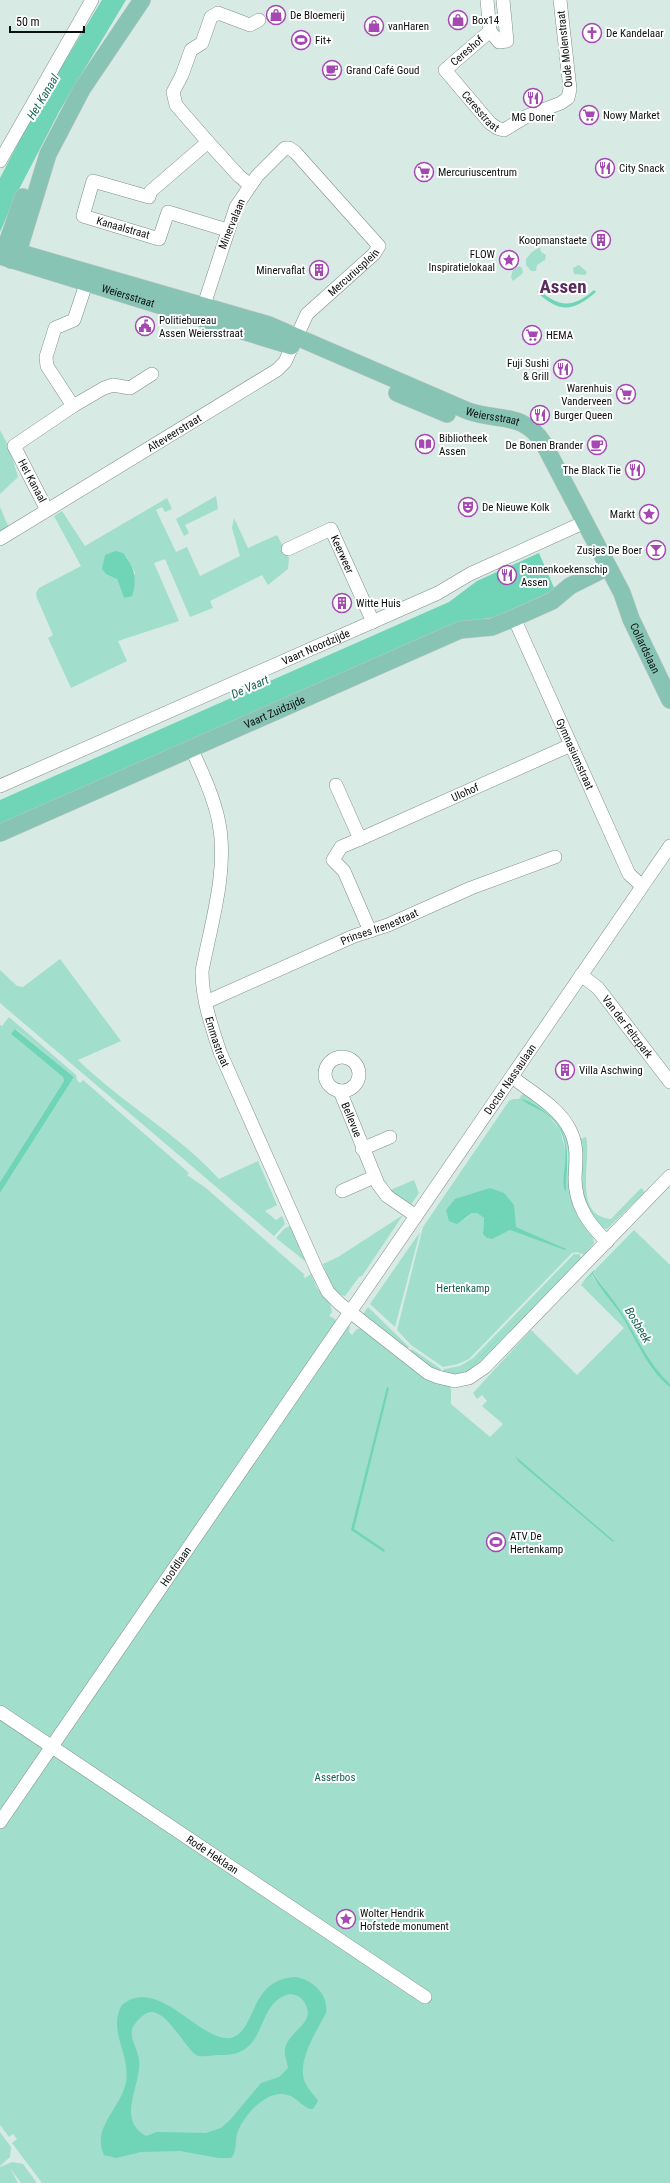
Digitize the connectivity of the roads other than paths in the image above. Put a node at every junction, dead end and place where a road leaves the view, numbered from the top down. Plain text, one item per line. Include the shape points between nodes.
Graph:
1 (92, 0) edge
2 (142, 0) edge
3 (487, 0) edge
4 (503, 0) edge
5 (560, 0) edge
6 (258, 20) dead end
7 (490, 31) junction
8 (445, 70) joint
9 (568, 98) joint
10 (208, 142) junction
11 (0, 161) edge
12 (312, 174) joint
13 (250, 185) junction
14 (227, 230) junction
15 (7, 253) edge
16 (88, 278) junction
17 (201, 311) junction
18 (294, 341) junction
19 (152, 374) dead end
20 (73, 406) junction
21 (47, 510) junction
22 (580, 524) junction
23 (0, 539) edge
24 (288, 548) dead end
25 (607, 574) junction
26 (514, 618) junction
27 (373, 622) junction
28 (670, 700) edge
29 (571, 744) junction
30 (191, 748) junction
31 (336, 785) dead end
32 (0, 786) edge
33 (0, 833) edge
34 (360, 838) junction
35 (670, 846) edge
36 (555, 857) dead end
37 (642, 886) junction
38 (370, 931) junction
39 (581, 975) junction
40 (206, 1002) junction
41 (512, 1077) junction
42 (670, 1082) edge
43 (340, 1091) dead end
44 (390, 1137) dead end
45 (362, 1149) junction
46 (670, 1176) edge
47 (374, 1177) junction
48 (342, 1191) dead end
49 (416, 1216) junction
50 (607, 1242) junction
51 (349, 1311) junction
52 (0, 1712) edge
53 (52, 1745) junction
54 (0, 1822) edge
55 (425, 1997) dead end

1 - 11 street
2 - 15 main road via 82,89 46,160
3 - 7 street, Cereshof
4 - 7 street, Cereshof via 508,41 499,42
5 - 9 street, Oude Molenstraat via 570,88
6 - 10 street via 250,25 218,13 211,17 202,43 192,50 173,95 176,105
7 - 8 street, Cereshof
8 - 9 street, Ceresstraat via 490,123 500,130 509,128 527,116
10 - 13 street
10 - 14 street, Kanaalstraat via 151,191 149,197 93,181 83,216 159,239 168,212
12 - 13 street, Minervalaan via 289,148 285,148
12 - 18 street, Mercuriusplein via 317,176 379,246 378,251 311,309 302,321
13 - 14 street, Minervalaan via 236,207
14 - 17 street, Minervalaan
15 - 16 main road, Weiersstraat
16 - 17 main road, Weiersstraat
16 - 20 street via 74,320 55,328 46,357 47,366
17 - 18 main road, Weiersstraat via 269,325
18 - 21 street, Alteveerstraat via 285,362 270,376
18 - 22 main road, Weiersstraat via 468,411 485,416 515,419 530,427 544,444
19 - 20 street via 130,388 113,385 104,388
20 - 21 street, Het Kanaal via 14,446
21 - 23 street, Het Kanaal
22 - 25 main road, Weiersstraat via 599,551
22 - 27 street, Vaart Noordzijde
24 - 27 street, Keerweer via 331,529
25 - 26 main road, Vaart Zuidzijde via 560,602 552,601
25 - 28 main road, Collardslaan via 625,600 631,619
26 - 29 street, Gymnasiumstraat
26 - 30 main road, Vaart Zuidzijde via 492,627 460,630
27 - 32 street, Vaart Noordzijde
29 - 34 street, Ulohof
29 - 37 street, Gymnasiumstraat via 629,874
30 - 33 main road, Vaart Zuidzijde
30 - 40 street, Emmastraat via 214,801 222,844 219,885 202,971
31 - 34 street
34 - 38 street, Ulohof via 341,847 333,860 344,871
35 - 37 street, Doctor Nassaulaan
36 - 38 street, Prinses Irenestraat via 471,888
37 - 39 street, Doctor Nassaulaan
38 - 40 street, Prinses Irenestraat
39 - 41 street, Doctor Nassaulaan
39 - 42 street, Van der Feltzpark via 598,988
40 - 51 street, Emmastraat via 220,1052 316,1268 328,1292
41 - 49 street, Doctor Nassaulaan
41 - 50 street via 567,1123 575,1147 575,1186 578,1202 587,1220
43 - 45 street, Bellevue
44 - 45 street, Bellevue
45 - 47 street, Bellevue
46 - 50 street
47 - 48 street
47 - 49 street, Bellevue via 387,1196
49 - 51 street, Doctor Nassaulaan
50 - 51 street via 485,1367 469,1378 455,1381 428,1373
51 - 53 street, Hoofdlaan
52 - 53 street, Rode Heklaan
53 - 54 street, Hoofdlaan
53 - 55 street, Rode Heklaan via 69,1759

